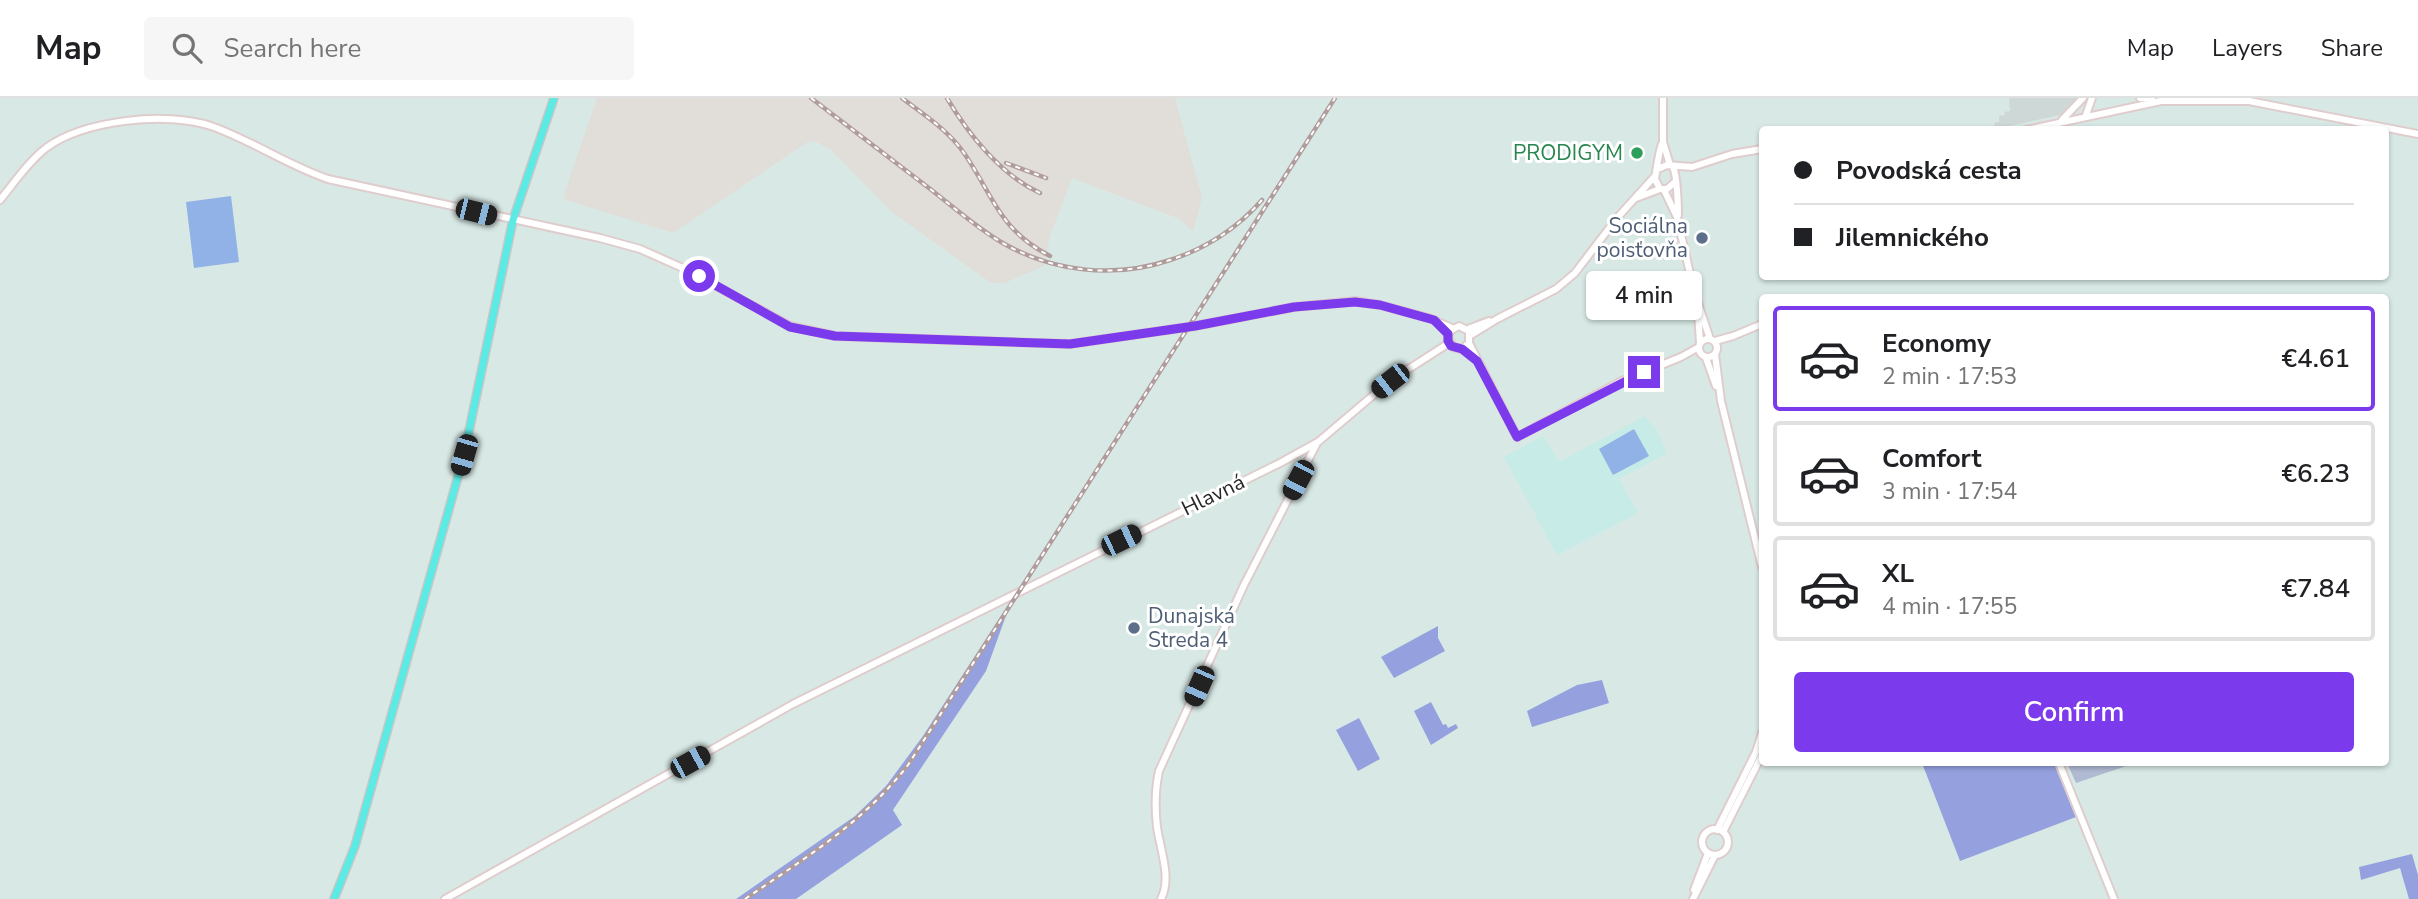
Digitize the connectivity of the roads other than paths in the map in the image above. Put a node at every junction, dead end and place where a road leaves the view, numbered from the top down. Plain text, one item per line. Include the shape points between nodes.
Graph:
1 (554, 98) edge
2 (1663, 98) edge
3 (2083, 98) edge
4 (2092, 98) edge
5 (2140, 98) edge
6 (2270, 98) edge
7 (2161, 100) junction
8 (2252, 100) edge
9 (2274, 107) junction
10 (2086, 115) junction
11 (2061, 121) junction
12 (2042, 126) edge
13 (2375, 126) edge
14 (2389, 129) edge
15 (2418, 134) edge
16 (1663, 142) junction
17 (1759, 150) edge
18 (1671, 166) junction
19 (1692, 167) junction
20 (1657, 173) junction
21 (1676, 180) junction
22 (1662, 189) junction
23 (1636, 198) junction
24 (0, 200) edge
25 (1678, 217) junction
26 (513, 220) junction
27 (1697, 304) junction
28 (1759, 325) edge
29 (1450, 331) junction
30 (1469, 336) junction
31 (1734, 337) junction
32 (1712, 340) junction
33 (1449, 343) junction
34 (1699, 345) junction
35 (1462, 349) junction
36 (1716, 352) junction
37 (1681, 357) junction
38 (1704, 357) junction
39 (1477, 361) junction
40 (1719, 394) junction
41 (1318, 442) junction
42 (1759, 557) edge
43 (1759, 741) edge
44 (1759, 760) edge
45 (2060, 766) edge
46 (1720, 831) junction
47 (1711, 853) junction
48 (334, 899) edge
49 (445, 899) edge
50 (1161, 899) edge
51 (1691, 899) edge
52 (2114, 899) edge

1 - 26 main road
2 - 16 street
3 - 10 street
3 - 11 street
4 - 10 street
5 - 7 street
6 - 9 street
7 - 8 street
7 - 10 street
8 - 9 street
9 - 13 street
10 - 11 street
11 - 12 street
14 - 15 street
16 - 18 street
16 - 20 street
17 - 19 street
18 - 19 street
18 - 20 street
18 - 21 street
19 - 21 street
20 - 22 street via 1656,184
20 - 23 street
21 - 22 street
21 - 25 street
22 - 23 street
22 - 25 street
23 - 30 street via 1566,281
24 - 26 street via 38,156 64,139 123,122 168,118 215,127 328,179
25 - 27 street
26 - 29 street via 640,250 685,269 790,327 849,337 1070,344 1336,302 1380,305 1429,318
26 - 48 main road via 464,455 355,846
27 - 32 street
27 - 34 street
28 - 31 street
29 - 30 street via 1459,326
29 - 33 street
30 - 35 street
30 - 39 street
31 - 32 street
31 - 36 street
32 - 34 street
32 - 36 street
33 - 35 street
33 - 41 street, Hlavná via 1390,381
34 - 37 street
34 - 38 street
35 - 39 street
36 - 38 street
36 - 40 street
37 - 38 street
37 - 39 street via 1517,437
38 - 40 street
40 - 42 street
41 - 49 street, Hlavná via 793,704
41 - 50 street via 1244,585 1159,771 1157,824 1166,879
43 - 46 street
44 - 46 street
45 - 52 street
46 - 47 street via 1727,845 1723,852
46 - 47 street via 1710,830 1704,836 1702,844
47 - 51 street

